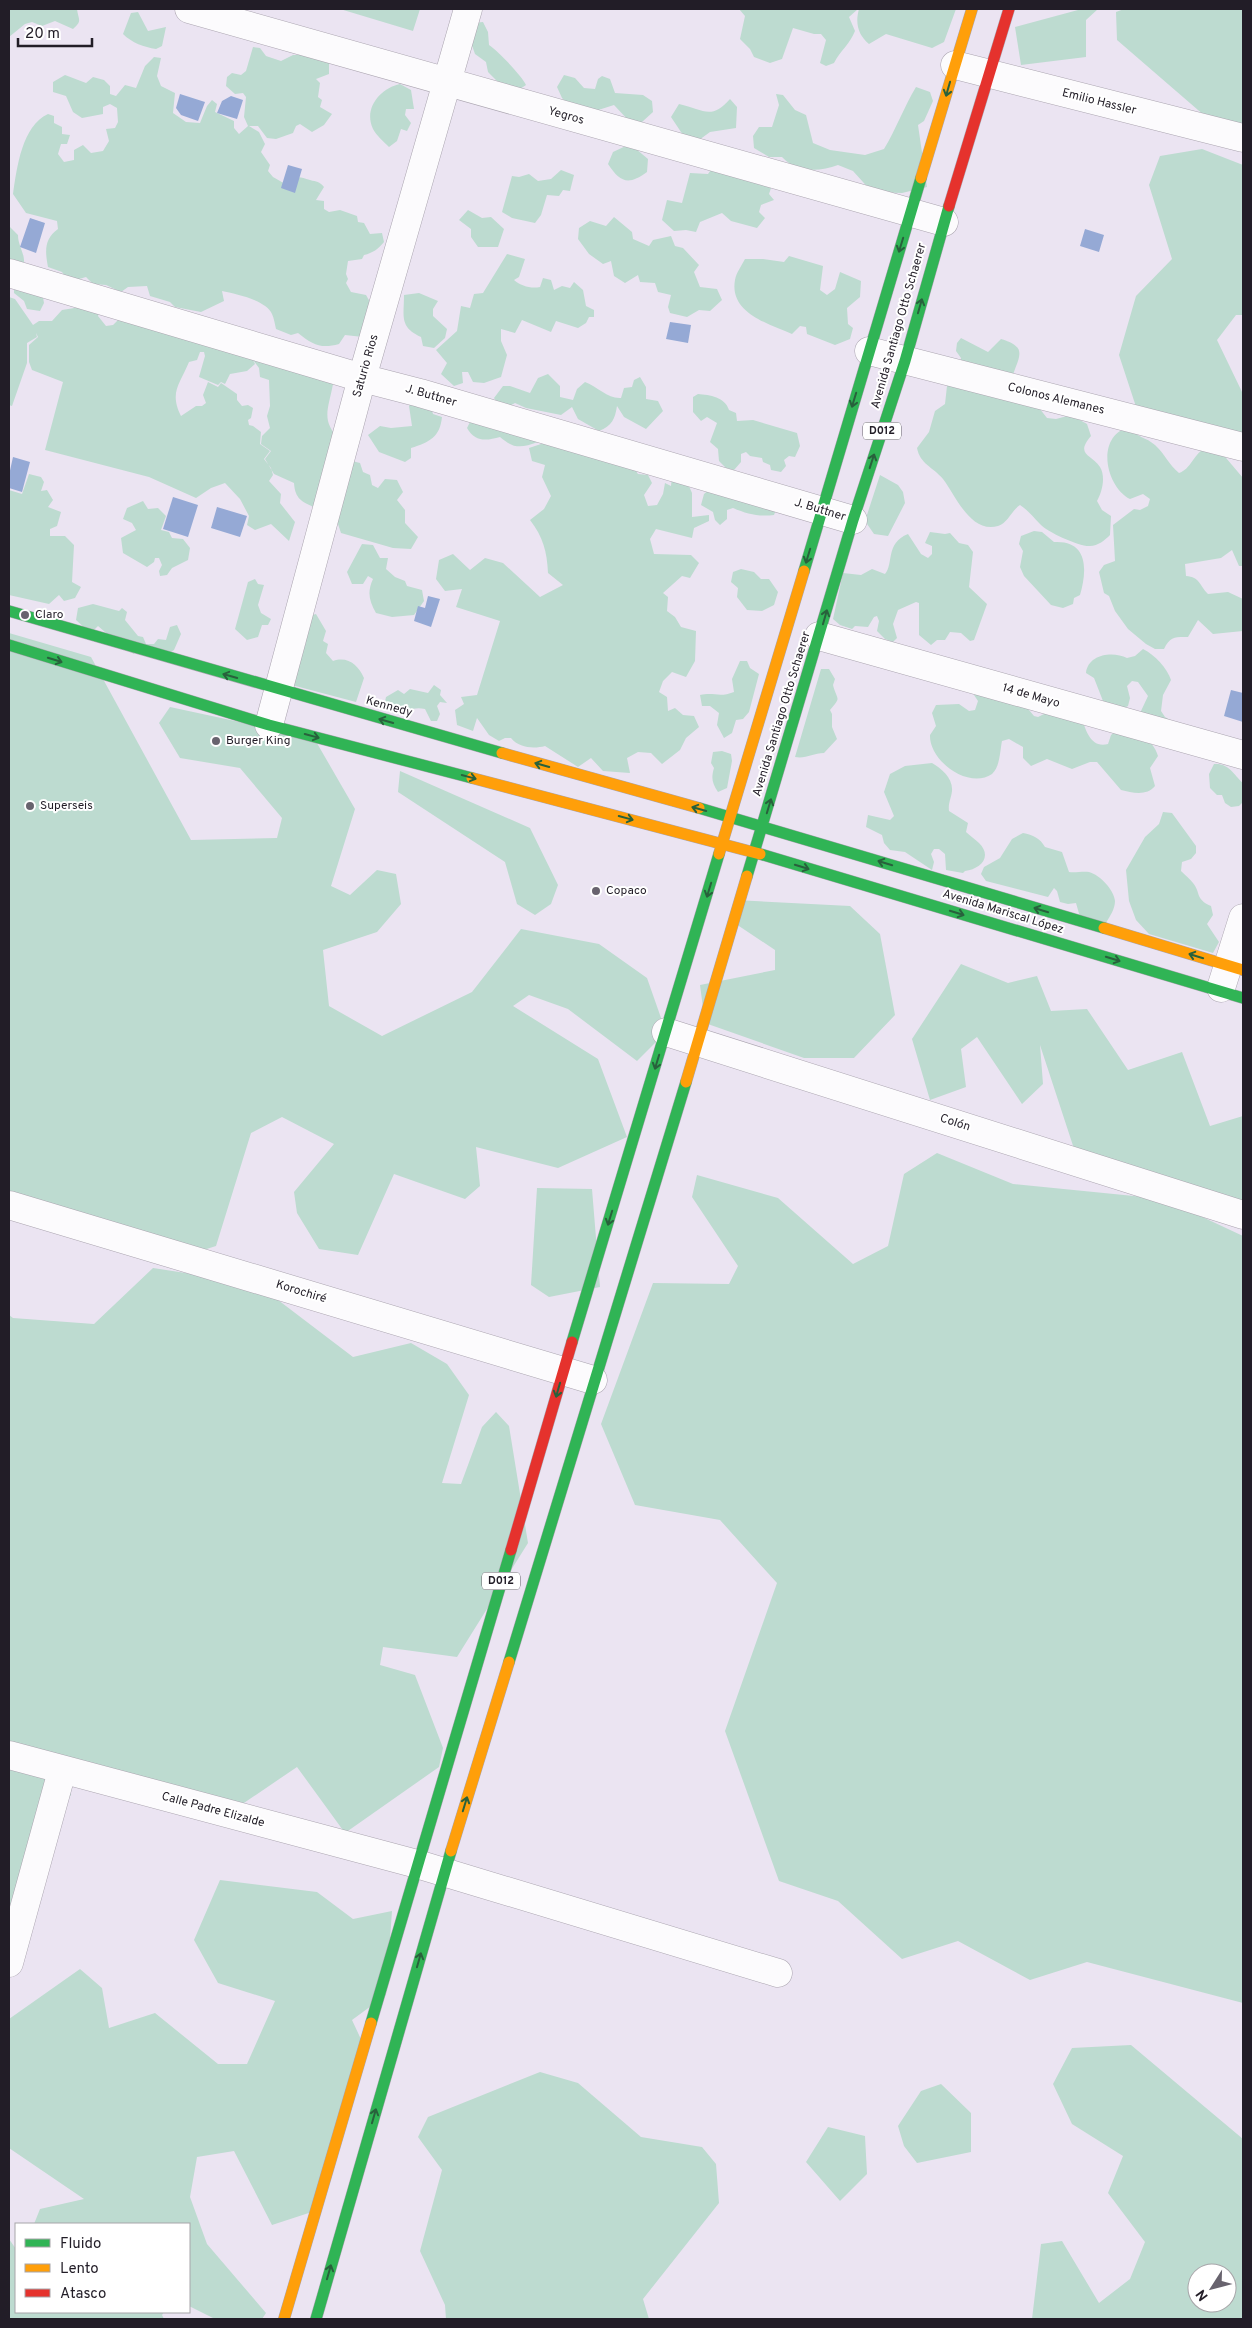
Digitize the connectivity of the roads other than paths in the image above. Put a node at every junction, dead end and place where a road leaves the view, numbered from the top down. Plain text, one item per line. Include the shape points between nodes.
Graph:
1 (189, 9) edge
2 (468, 9) edge
3 (972, 9) edge
4 (1009, 9) edge
5 (955, 65) junction
6 (991, 75) junction
7 (448, 83) junction
8 (1243, 138) edge
9 (911, 212) junction
10 (944, 222) junction
11 (9, 273) edge
12 (869, 351) junction
13 (905, 361) junction
14 (362, 378) junction
15 (1243, 447) edge
16 (822, 510) junction
17 (853, 520) junction
18 (9, 611) edge
19 (819, 636) junction
20 (9, 646) edge
21 (278, 690) junction
22 (269, 725) junction
23 (1243, 756) edge
24 (730, 817) junction
25 (762, 827) junction
26 (722, 843) junction
27 (755, 853) junction
28 (1243, 918) edge
29 (1236, 967) edge
30 (1232, 994) edge
31 (666, 1032) junction
32 (698, 1042) junction
33 (9, 1205) edge
34 (1243, 1214) edge
35 (564, 1370) junction
36 (593, 1380) junction
37 (9, 1755) edge
38 (62, 1771) junction
39 (417, 1864) junction
40 (444, 1874) junction
41 (9, 1963) edge
42 (778, 1973) dead end
43 (284, 2319) edge
44 (316, 2319) edge

1 - 7 street, Yegros
2 - 7 street, Saturio Rios
3 - 5 main road, Avenida Santiago Otto Schaerer / D012
4 - 6 main road, Avenida Santiago Otto Schaerer / D012
5 - 6 street, Emilio Hassler
5 -> 9 main road, Avenida Santiago Otto Schaerer / D012
6 - 8 street, Emilio Hassler
6 - 10 main road, Avenida Santiago Otto Schaerer / D012
7 - 9 street, Yegros
7 - 14 street, Saturio Rios
9 - 10 street, Yegros
9 -> 12 main road, Avenida Santiago Otto Schaerer / D012
13 -> 10 main road, Avenida Santiago Otto Schaerer / D012
11 - 14 street, J. Buttner
12 - 13 street, Colonos Alemanes
12 -> 16 main road, Avenida Santiago Otto Schaerer / D012
13 - 15 street, Colonos Alemanes
17 -> 13 main road, Avenida Santiago Otto Schaerer / D012
14 - 16 street, J. Buttner
14 - 21 street, Saturio Rios
16 - 17 street, J. Buttner
16 -> 24 main road, Avenida Santiago Otto Schaerer / D012
19 -> 17 main road, Avenida Santiago Otto Schaerer / D012
21 -> 18 main road, Kennedy
19 - 23 street, 14 de Mayo
25 -> 19 main road, Avenida Santiago Otto Schaerer / D012
20 -> 22 main road
21 - 22 street, Saturio Rios
24 -> 21 main road, Kennedy
22 -> 26 main road
24 - 25 main road, Kennedy
24 - 26 main road, Avenida Santiago Otto Schaerer / D012
25 - 27 main road, Avenida Santiago Otto Schaerer / D012
29 -> 25 main road, Avenida Mariscal López
26 - 27 main road
26 -> 31 main road, D012
27 -> 30 main road, Avenida Mariscal López
27 - 32 main road, D012
28 - 29 street
29 - 30 street
31 - 32 street, Colón
31 -> 35 main road, D012
32 - 34 street, Colón
32 - 36 main road, D012
33 - 35 street, Korochiré
35 - 36 street, Korochiré
35 -> 39 main road, D012
40 -> 36 main road, D012
37 - 38 street, Calle Padre Elizalde
38 - 39 street, Calle Padre Elizalde
38 - 41 street
39 - 40 street, Calle Padre Elizalde
39 - 43 main road, D012
40 - 42 street, Calle Padre Elizalde
44 -> 40 main road, D012

